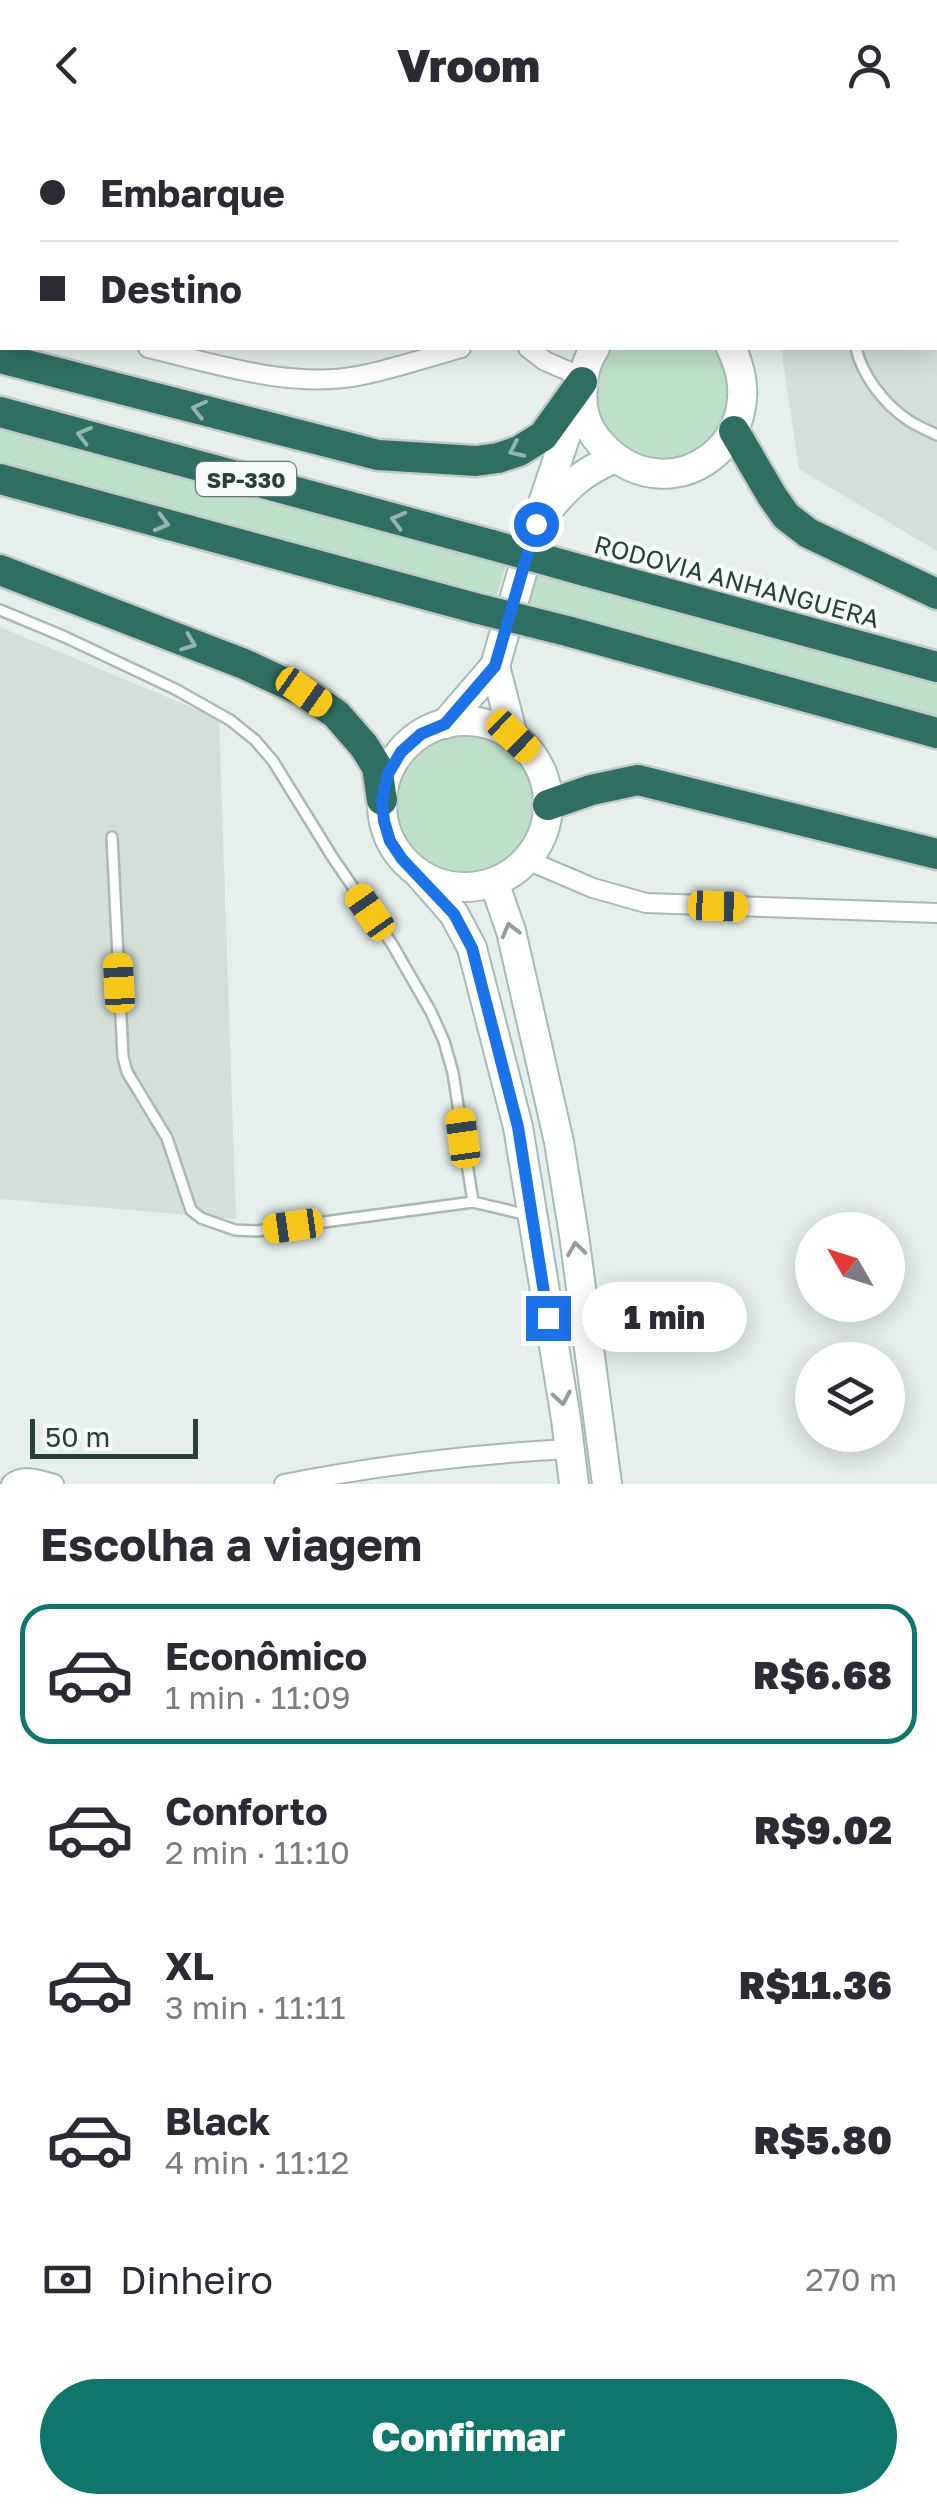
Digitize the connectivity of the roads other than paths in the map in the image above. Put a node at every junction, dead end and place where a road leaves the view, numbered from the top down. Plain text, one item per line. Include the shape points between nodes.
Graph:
1 (157, 350) edge
2 (454, 350) edge
3 (531, 350) edge
4 (594, 350) edge
5 (732, 350) edge
6 (856, 350) edge
7 (0, 358) edge
8 (582, 383) junction
9 (0, 412) edge
10 (734, 431) junction
11 (937, 435) edge
12 (615, 458) junction
13 (0, 479) edge
14 (536, 524) junction
15 (0, 570) edge
16 (937, 594) edge
17 (0, 610) edge
18 (495, 666) junction
19 (937, 667) edge
20 (445, 724) junction
21 (937, 733) edge
22 (513, 736) junction
23 (382, 800) junction
24 (548, 805) junction
25 (112, 836) dead end
26 (937, 854) edge
27 (527, 860) junction
28 (418, 873) junction
29 (494, 882) junction
30 (937, 913) edge
31 (472, 1202) junction
32 (531, 1216) junction
33 (570, 1450) junction
34 (11, 1484) edge
35 (54, 1484) edge
36 (284, 1484) edge
37 (574, 1484) edge
38 (607, 1484) edge

1 - 2 street via 314,380 361,376
3 - 8 street
4 - 8 street
5 - 10 street via 744,388
6 - 11 lane via 880,394
8 -> 7 highway via 543,436 519,452 476,462 378,455
8 - 12 street via 584,415
8 - 14 street
19 -> 9 highway, RODOVIA ANHANGUERA / SP-330, bridge
10 - 12 street via 694,468 666,474
10 - 16 highway via 786,516 808,533
12 - 14 street via 570,484
13 -> 21 highway, SP-330, bridge
14 - 18 street
15 -> 23 highway via 304,692 336,714 364,746 376,766
17 - 31 lane via 175,688 230,720 273,761 431,1012 453,1073
18 - 20 street
18 - 22 street
20 - 22 street via 492,725
20 - 23 street via 401,752
22 - 24 street via 532,754
23 - 28 street via 390,841
24 - 26 highway via 638,780
24 - 27 street via 539,843
25 - 31 lane via 122,1056 167,1138 191,1210 235,1230 257,1231
27 - 29 street
27 - 30 street via 646,903
28 - 29 street via 468,888
28 - 32 street via 454,914 472,948 518,1127
38 -> 29 street via 558,1142 512,930
31 - 32 lane
32 -> 33 street
33 - 36 street via 442,1458
33 - 37 street
34 - 35 street via 27,1478

